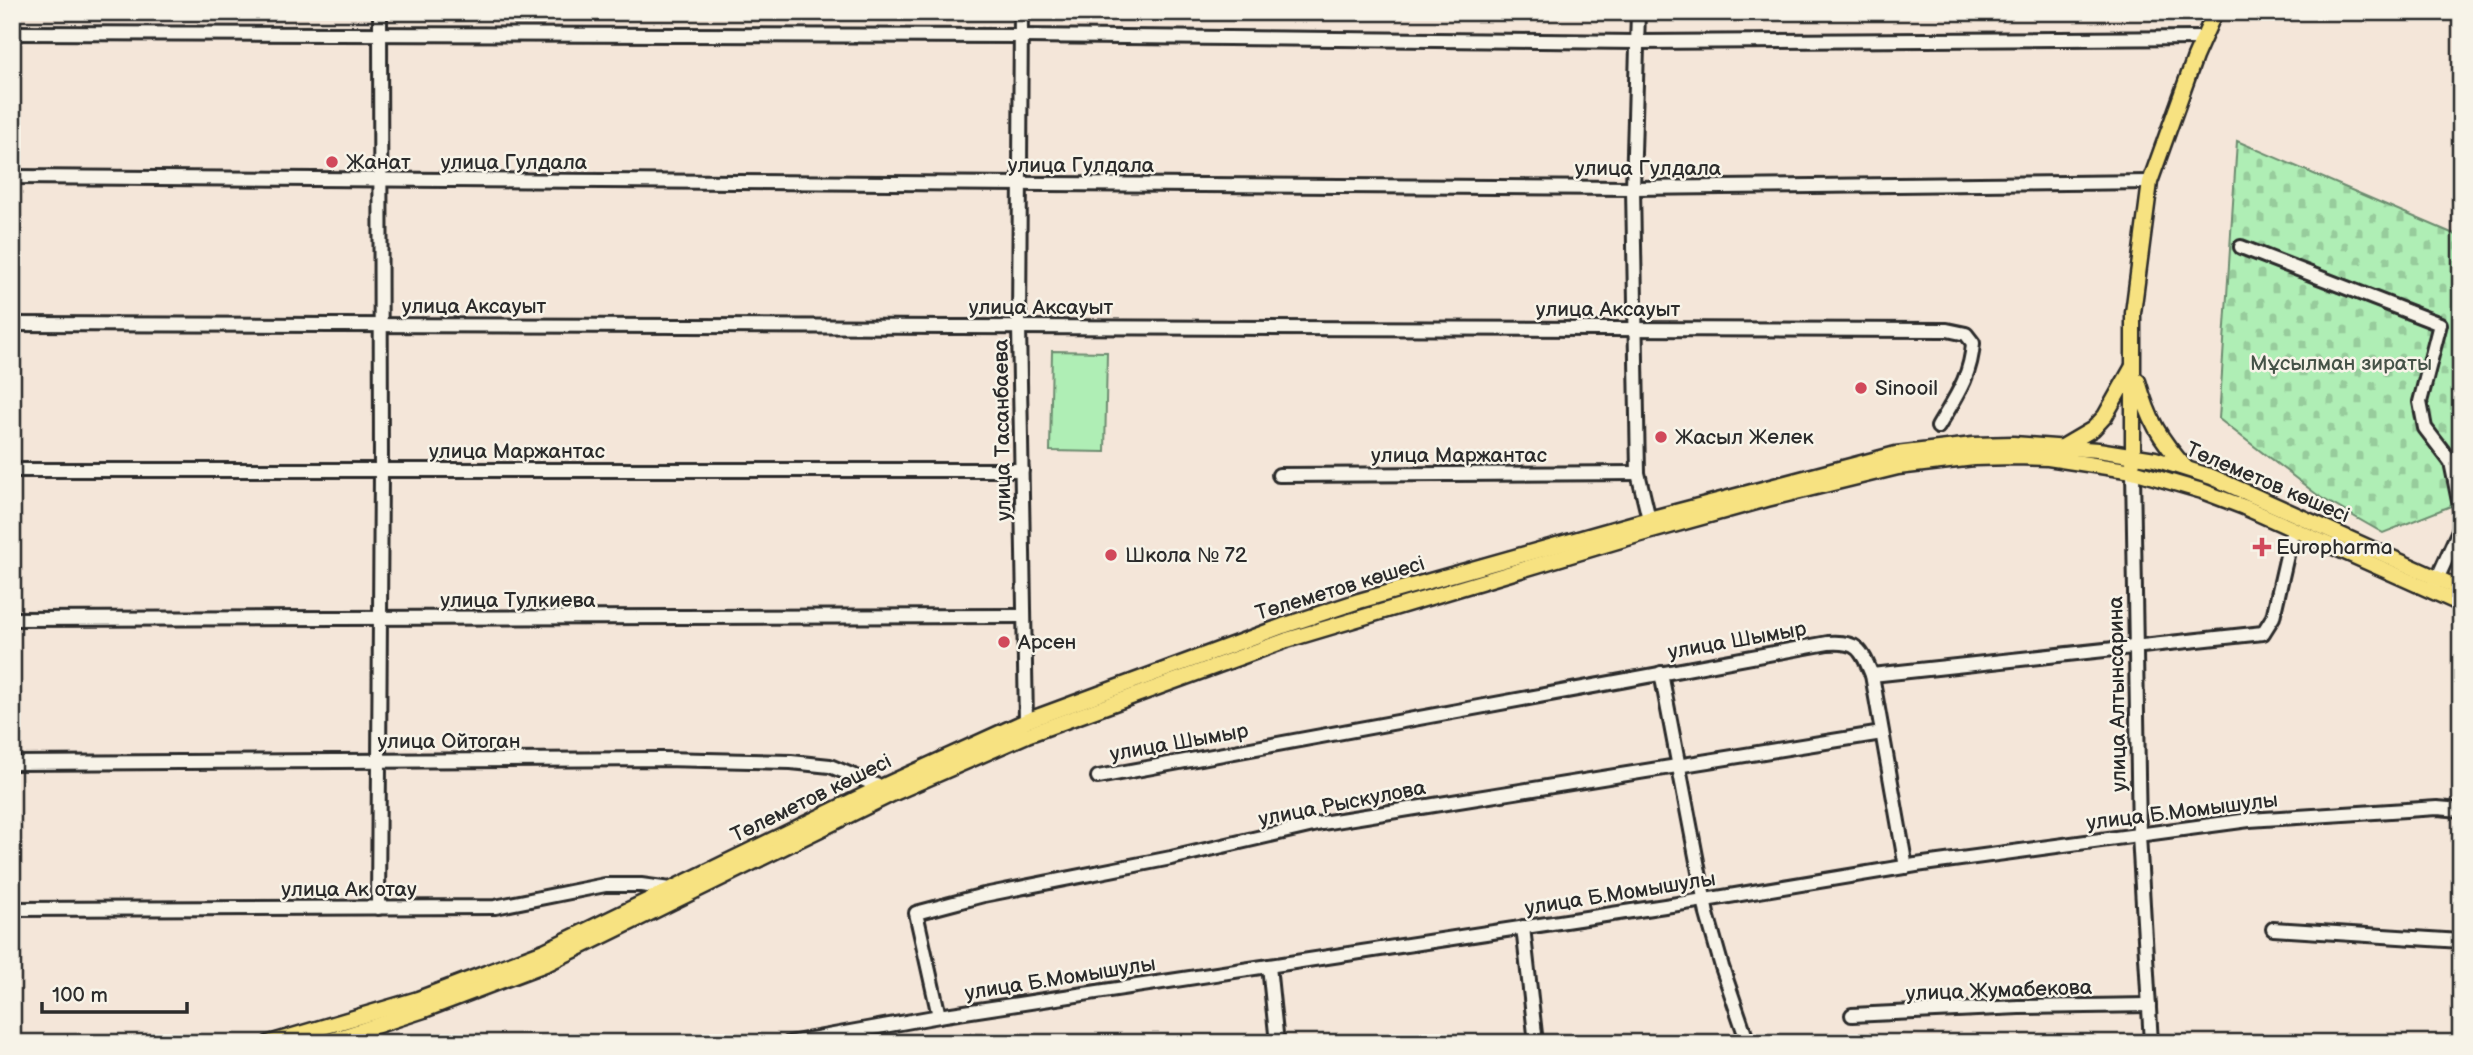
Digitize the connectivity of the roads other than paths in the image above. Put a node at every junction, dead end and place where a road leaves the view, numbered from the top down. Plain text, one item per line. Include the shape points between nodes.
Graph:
1 (380, 12) edge
2 (1021, 12) edge
3 (1638, 12) edge
4 (2215, 12) edge
5 (12, 33) edge
6 (380, 34) junction
7 (1021, 36) junction
8 (2203, 38) junction
9 (1637, 42) junction
10 (12, 177) edge
11 (380, 181) junction
12 (2150, 182) junction
13 (1020, 184) junction
14 (1633, 188) junction
15 (2241, 247) dead end
16 (12, 324) edge
17 (380, 326) junction
18 (1019, 326) junction
19 (1637, 328) junction
20 (2133, 366) junction
21 (1938, 426) dead end
22 (2064, 446) junction
23 (2134, 454) junction
24 (2186, 468) junction
25 (12, 470) edge
26 (381, 470) junction
27 (1021, 470) junction
28 (2133, 471) junction
29 (1638, 473) junction
30 (1279, 475) dead end
31 (2461, 511) edge
32 (1649, 519) junction
33 (2461, 526) edge
34 (2293, 529) junction
35 (2435, 584) junction
36 (2461, 589) edge
37 (2461, 604) edge
38 (1024, 616) junction
39 (12, 619) edge
40 (380, 620) junction
41 (2135, 646) junction
42 (1661, 673) junction
43 (1872, 675) junction
44 (1026, 721) junction
45 (1882, 733) junction
46 (380, 761) junction
47 (12, 763) edge
48 (1678, 764) junction
49 (1098, 777) dead end
50 (881, 787) junction
51 (2461, 810) edge
52 (2139, 835) junction
53 (1906, 867) junction
54 (673, 895) junction
55 (1705, 900) junction
56 (378, 908) junction
57 (12, 909) edge
58 (1523, 927) junction
59 (2273, 929) dead end
60 (2461, 941) edge
61 (1269, 966) junction
62 (2149, 1005) junction
63 (939, 1016) junction
64 (1852, 1016) dead end
65 (269, 1043) edge
66 (323, 1043) edge
67 (789, 1043) edge
68 (1277, 1043) edge
69 (1536, 1043) edge
70 (1748, 1043) edge
71 (2151, 1043) edge

1 - 6 street
2 - 7 street, улица Тасанбаева
3 - 9 street
4 - 8 main road
5 - 6 street
6 - 7 street
6 - 11 street
7 - 9 street
7 - 13 street, улица Тасанбаева
8 - 9 street
8 - 12 main road
9 - 14 street
10 - 11 street, улица Гулдала
11 - 13 street, улица Гулдала
11 - 17 street
12 - 14 street, улица Гулдала
12 - 20 main road via 2133,313
13 - 14 street, улица Гулдала
13 - 18 street, улица Тасанбаева
14 - 19 street
15 - 31 street via 2440,324 2420,402 2425,428 2451,461
16 - 17 street, улица Аксауыт
17 - 18 street, улица Аксауыт
17 - 26 street
18 - 19 street, улица Аксауыт
18 - 27 street, улица Тасанбаева
19 - 21 street, улица Аксауыт via 1947,330 1966,334 1973,343 1970,370
19 - 29 street
20 - 22 main road via 2105,416
20 - 23 main road
20 - 24 main road via 2152,424
22 - 23 main road, Төлеметов көшесі
22 - 32 main road, Төлеметов көшесі via 1973,445 1896,454
23 - 24 main road, Төлеметов көшесі
23 - 28 main road
24 - 35 main road, Төлеметов көшесі
25 - 26 street, улица Маржантас
26 - 27 street, улица Маржантас
26 - 40 street
27 - 38 street, улица Тасанбаева
28 - 34 main road, Төлеметов көшесі via 2202,491
28 - 41 street, улица Алтынсарина
28 - 54 main road, Төлеметов көшесі via 2048,458 1928,463 1815,486 1641,534 1287,640 1027,734
29 - 30 street, улица Маржантас
29 - 32 street
32 - 44 main road, Төлеметов көшесі via 1359,601
33 - 35 street
34 - 35 main road, Төлеметов көшесі
34 - 41 street via 2273,617 2263,633
35 - 36 main road, Төлеметов көшесі
35 - 37 main road, Төлеметов көшесі
38 - 40 street, улица Тулкиева
38 - 44 street, улица Тасанбаева
39 - 40 street, улица Тулкиева
40 - 46 street
41 - 43 street
41 - 52 street, улица Алтынсарина
42 - 43 street, улица Шымыр via 1846,642 1863,655
42 - 48 street
42 - 49 street, улица Шымыр
43 - 45 street
44 - 50 main road, Төлеметов көшесі
45 - 48 street, улица Рыскулова
45 - 53 street
46 - 47 street, улица Ойтоган
46 - 50 street, улица Ойтоган via 791,762 830,766
46 - 56 street
48 - 55 street
48 - 63 street, улица Рыскулова via 1322,823 916,913
50 - 54 main road, Төлеметов көшесі
51 - 52 street, улица Б.Момышулы via 2249,820
52 - 53 street, улица Б.Момышулы
52 - 62 street, улица Алтынсарина
53 - 55 street, улица Б.Момышулы
54 - 56 street, улица Ак отау via 641,885 605,886 495,907
54 - 65 main road, Төлеметов көшесі via 504,967 368,1015
54 - 66 main road, Төлеметов көшесі via 548,962
55 - 58 street, улица Б.Момышулы
55 - 70 street
56 - 57 street, улица Ак отау
58 - 61 street, улица Б.Момышулы
58 - 69 street
59 - 60 street
61 - 63 street, улица Б.Момышулы
61 - 68 street
62 - 64 street, улица Жумабекова
62 - 71 street, улица Алтынсарина
63 - 67 street, улица Б.Момышулы

